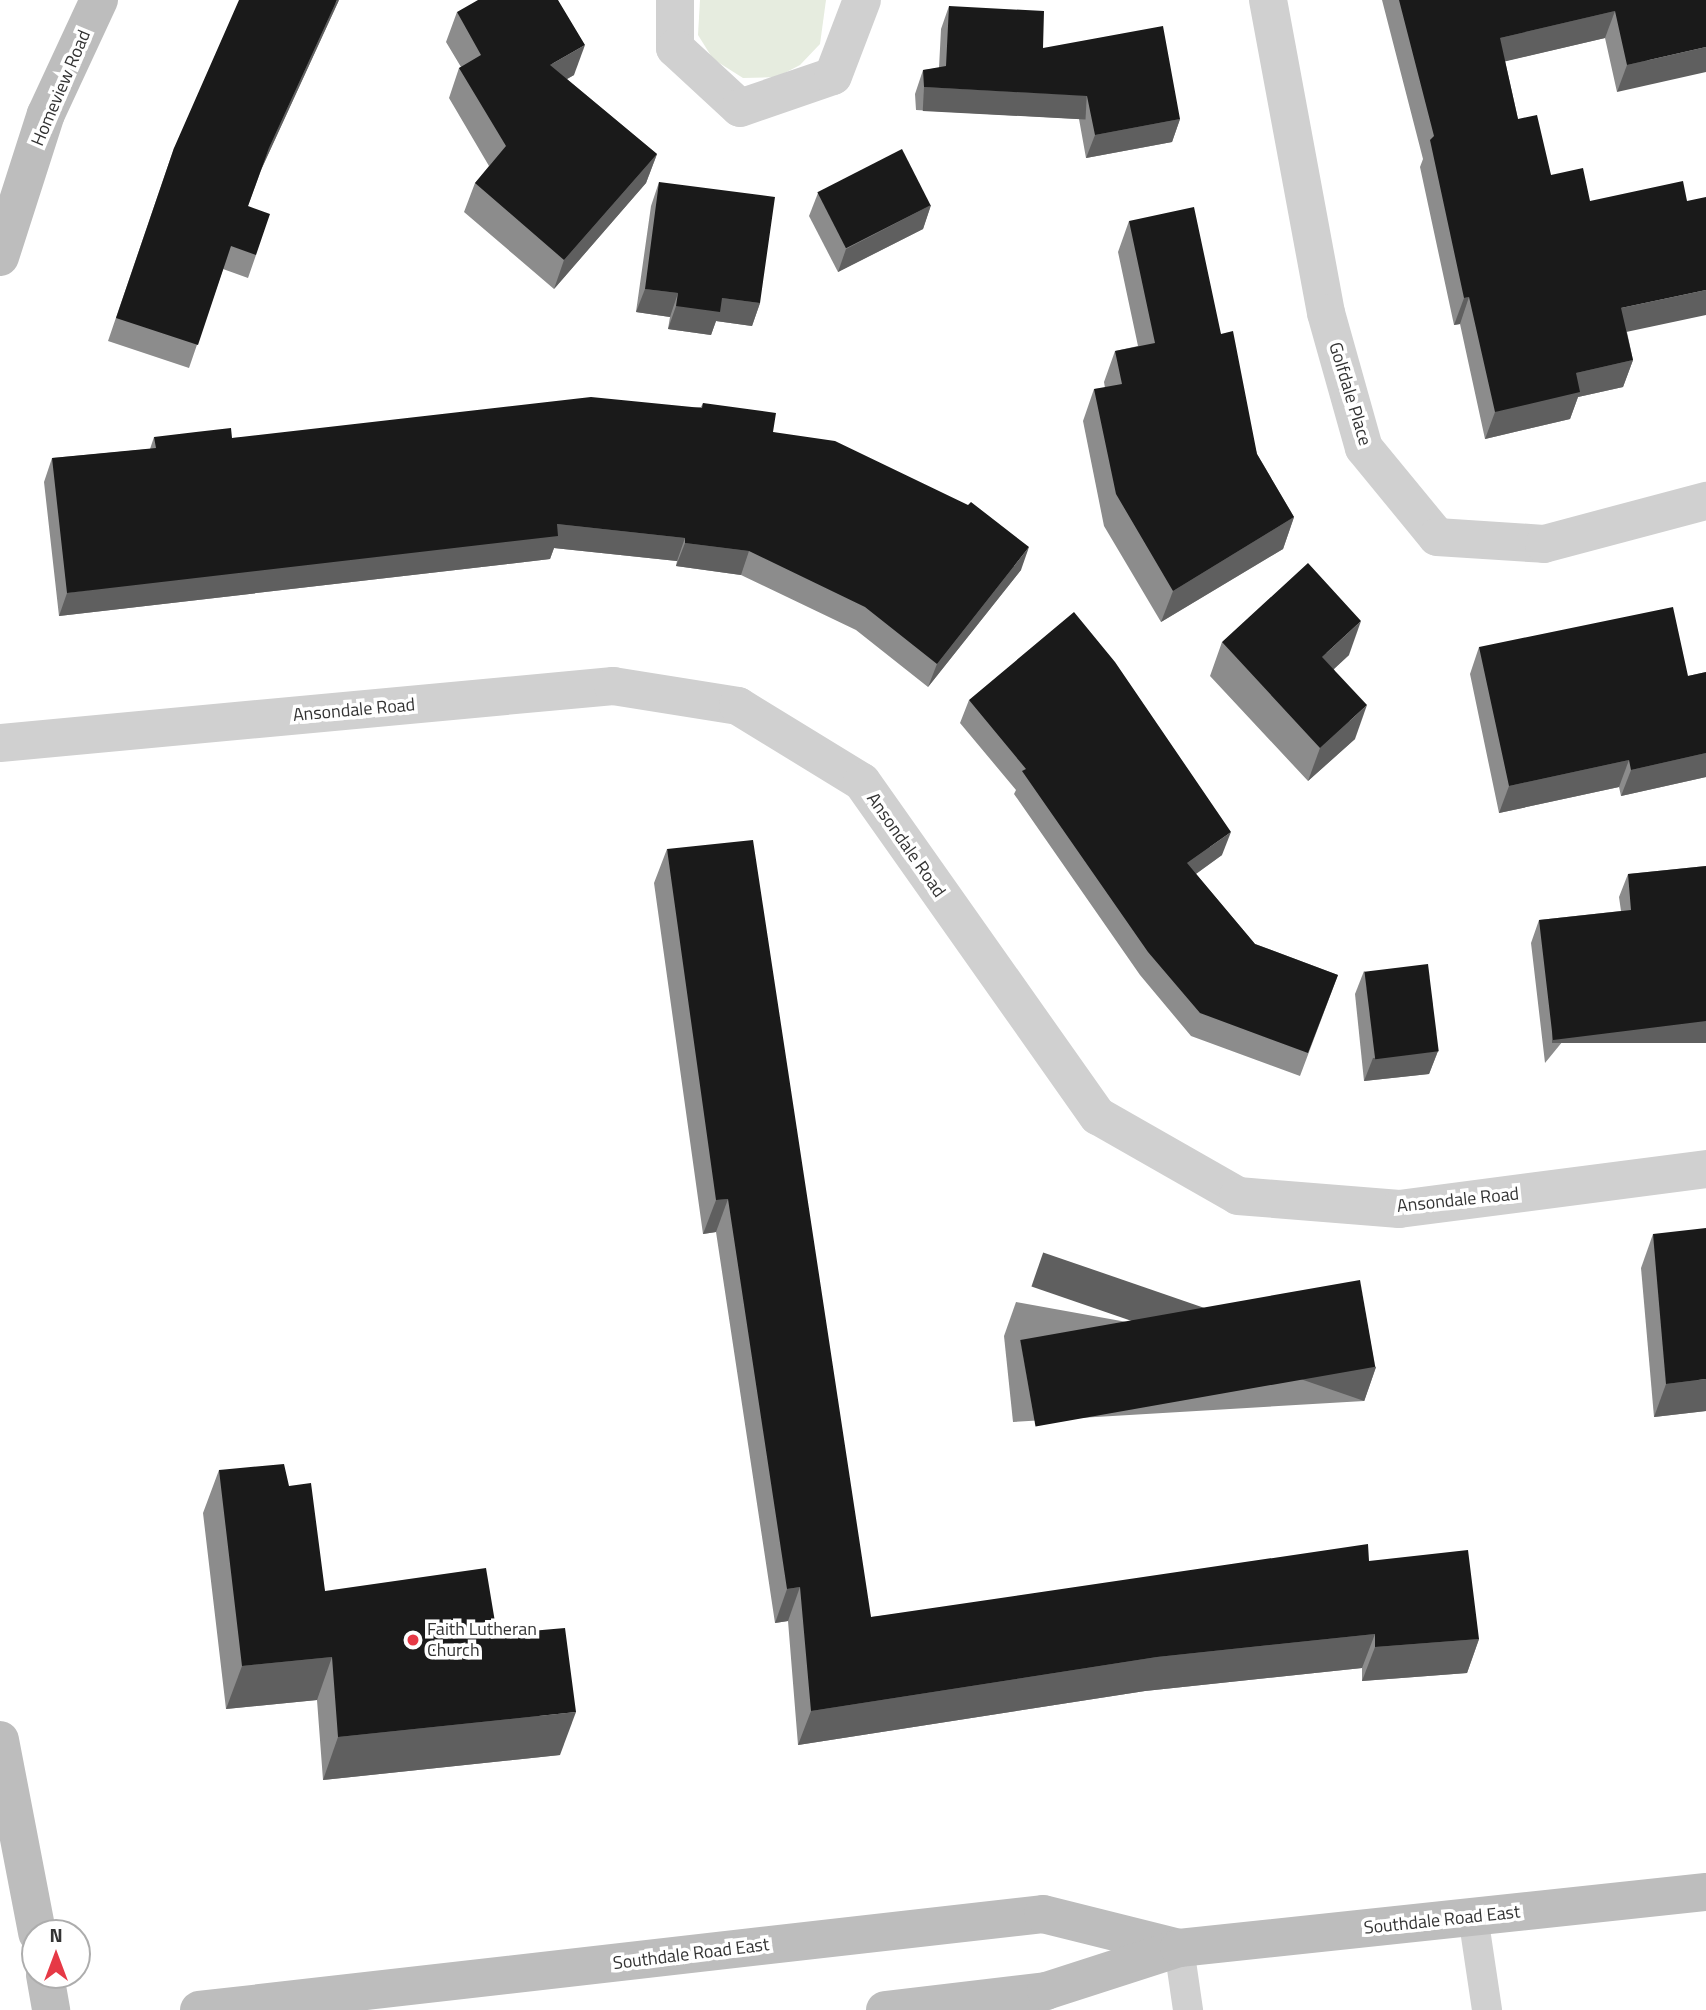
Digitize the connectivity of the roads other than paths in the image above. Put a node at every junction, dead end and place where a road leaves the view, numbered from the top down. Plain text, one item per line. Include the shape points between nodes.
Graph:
1 (99, 0) edge
2 (675, 0) edge
3 (862, 0) edge
4 (1268, 0) edge
5 (0, 257) edge
6 (1706, 501) edge
7 (0, 743) edge
8 (1706, 1169) edge
9 (0, 1740) edge
10 (1706, 1892) edge
11 (1473, 1916) junction
12 (34, 1919) edge
13 (1179, 1948) junction
14 (47, 1989) edge
15 (51, 2010) edge
16 (199, 2010) edge
17 (885, 2010) edge
18 (1188, 2010) edge
19 (1487, 2010) edge

1 - 5 main road, Homeview Road via 46,114
2 - 3 street via 675,48 740,108 832,76
4 - 6 street, Golfdale Place via 1326,313 1364,448 1437,537 1544,544
7 - 8 street, Ansondale Road via 613,685 738,706 862,782 1098,1116 1238,1196 1398,1209
9 - 12 main road
10 - 11 main road, Southdale Road East
11 - 13 main road, Southdale Road East
11 - 19 lane
13 - 16 main road, Southdale Road East via 1043,1914
13 - 17 main road, Southdale Road East via 1046,1991
13 - 18 lane
14 - 15 main road

